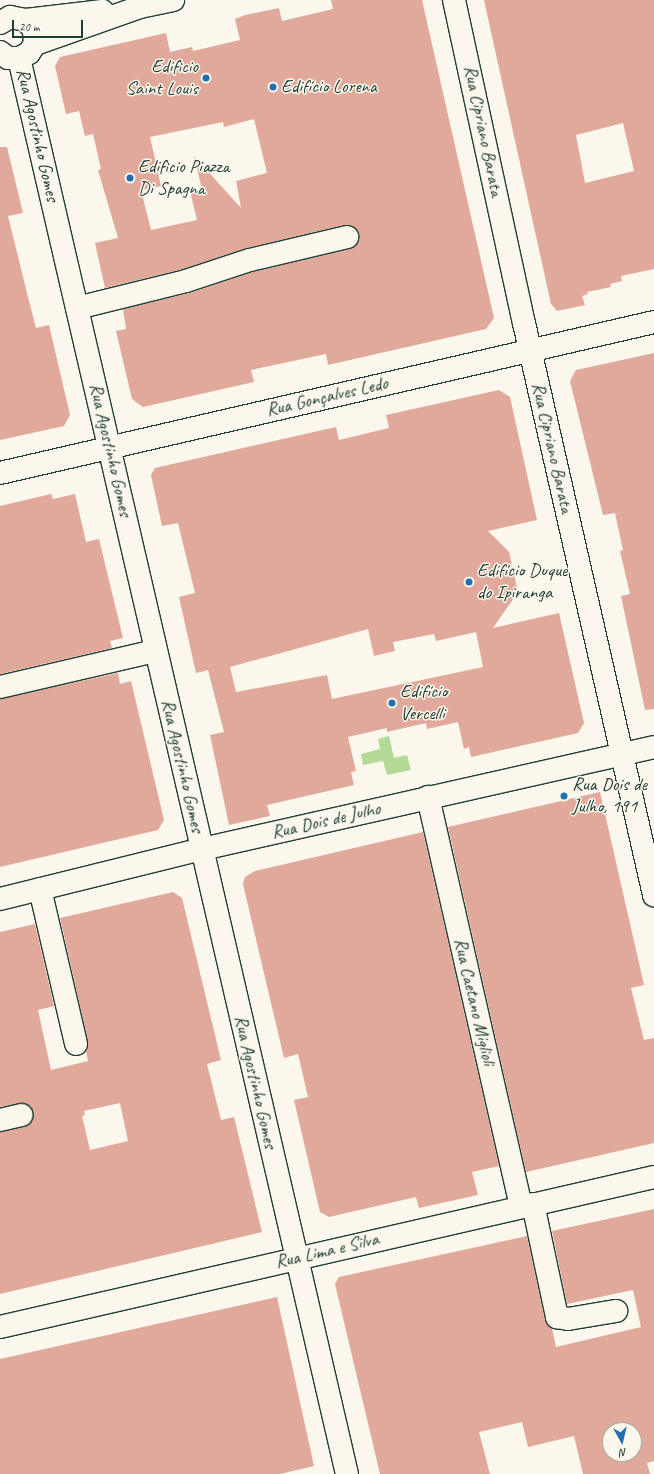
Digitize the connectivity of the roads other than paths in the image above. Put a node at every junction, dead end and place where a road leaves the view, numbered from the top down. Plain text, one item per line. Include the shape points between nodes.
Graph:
1 (173, 0) edge
2 (454, 0) edge
3 (140, 7) junction
4 (10, 15) edge
5 (18, 51) edge
6 (347, 237) dead end
7 (77, 308) junction
8 (654, 322) edge
9 (531, 350) junction
10 (109, 448) junction
11 (0, 472) edge
12 (156, 651) junction
13 (0, 687) edge
14 (654, 747) edge
15 (621, 754) junction
16 (428, 797) junction
17 (202, 849) junction
18 (40, 889) junction
19 (654, 895) edge
20 (0, 899) edge
21 (76, 1044) dead end
22 (654, 1177) edge
23 (527, 1205) junction
24 (296, 1259) junction
25 (616, 1311) dead end
26 (0, 1327) edge
27 (347, 1474) edge

1 - 3 street
2 - 9 street, Rua Cipriano Barata
3 - 4 street
3 - 5 street
4 - 5 street, Rua Agostinho Gomes via 34,30
5 - 7 street, Rua Agostinho Gomes
6 - 7 street via 250,260 186,281
7 - 10 street, Rua Agostinho Gomes
8 - 9 street, Rua Gonçalves Ledo
9 - 10 street, Rua Gonçalves Ledo
9 - 15 street, Rua Cipriano Barata
10 - 11 street, Rua Gonçalves Ledo
10 - 12 street, Rua Agostinho Gomes
12 - 13 street
12 - 17 street, Rua Agostinho Gomes
14 - 15 street, Rua Dois de Julho
15 - 16 street, Rua Dois de Julho
15 - 19 street, Rua Cipriano Barata
16 - 17 street, Rua Dois de Julho
16 - 23 street, Rua Caetano Miglioli
17 - 18 street, Rua Dois de Julho
17 - 24 street, Rua Agostinho Gomes
18 - 20 street, Rua Dois de Julho
18 - 21 street
22 - 23 street, Rua Lima e Silva
23 - 24 street, Rua Lima e Silva
23 - 25 street, Rua Caetano Miglioli via 557,1317 568,1319
24 - 26 street, Rua Lima e Silva
24 - 27 street, Rua Agostinho Gomes

